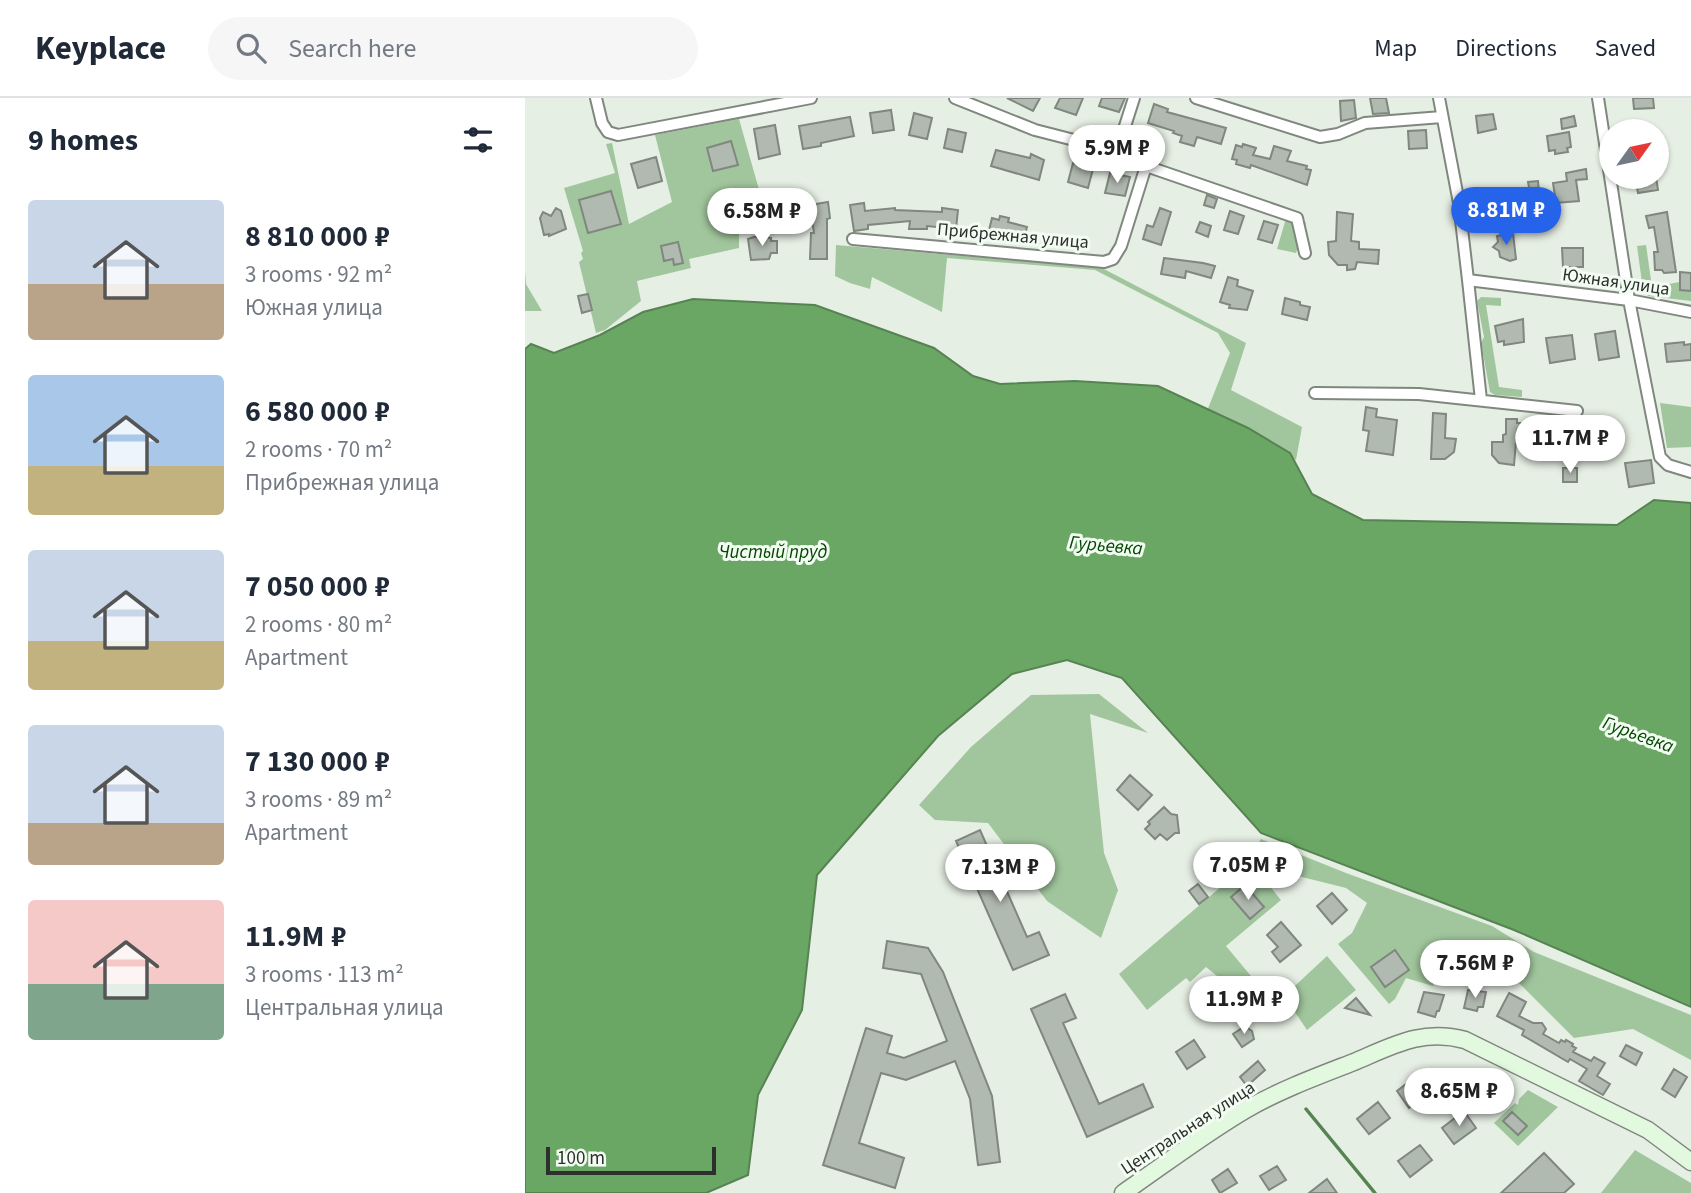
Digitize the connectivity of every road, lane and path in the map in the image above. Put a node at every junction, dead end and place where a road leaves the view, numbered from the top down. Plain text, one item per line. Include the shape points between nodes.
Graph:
1 (596, 98) edge
2 (811, 98) edge
3 (955, 98) edge
4 (1134, 98) edge
5 (1196, 98) edge
6 (1439, 98) edge
7 (1598, 98) edge
8 (1441, 117) junction
9 (1117, 151) junction
10 (1146, 166) junction
11 (853, 239) dead end
12 (1305, 253) dead end
13 (1468, 280) junction
14 (1629, 300) junction
15 (1691, 312) edge
16 (1315, 393) dead end
17 (1481, 400) junction
18 (1577, 411) dead end
19 (1691, 472) edge
20 (1691, 1162) edge
21 (1123, 1193) edge

1 - 2 street via 602,123 608,132 618,135
3 - 9 street via 1035,130
4 - 9 street
5 - 8 street via 1320,137 1365,123
6 - 8 street
7 - 14 street
8 - 13 street via 1459,203
9 - 10 street
10 - 11 street, Прибрежная улица via 1121,246 1113,259 1104,262
10 - 12 street via 1297,218
13 - 14 street, Южная улица
13 - 17 street
14 - 15 street, Южная улица
14 - 19 street via 1660,457 1668,465
16 - 17 street
17 - 18 street
20 - 21 main road, Центральная улица via 1648,1130 1465,1040 1427,1035 1247,1109

